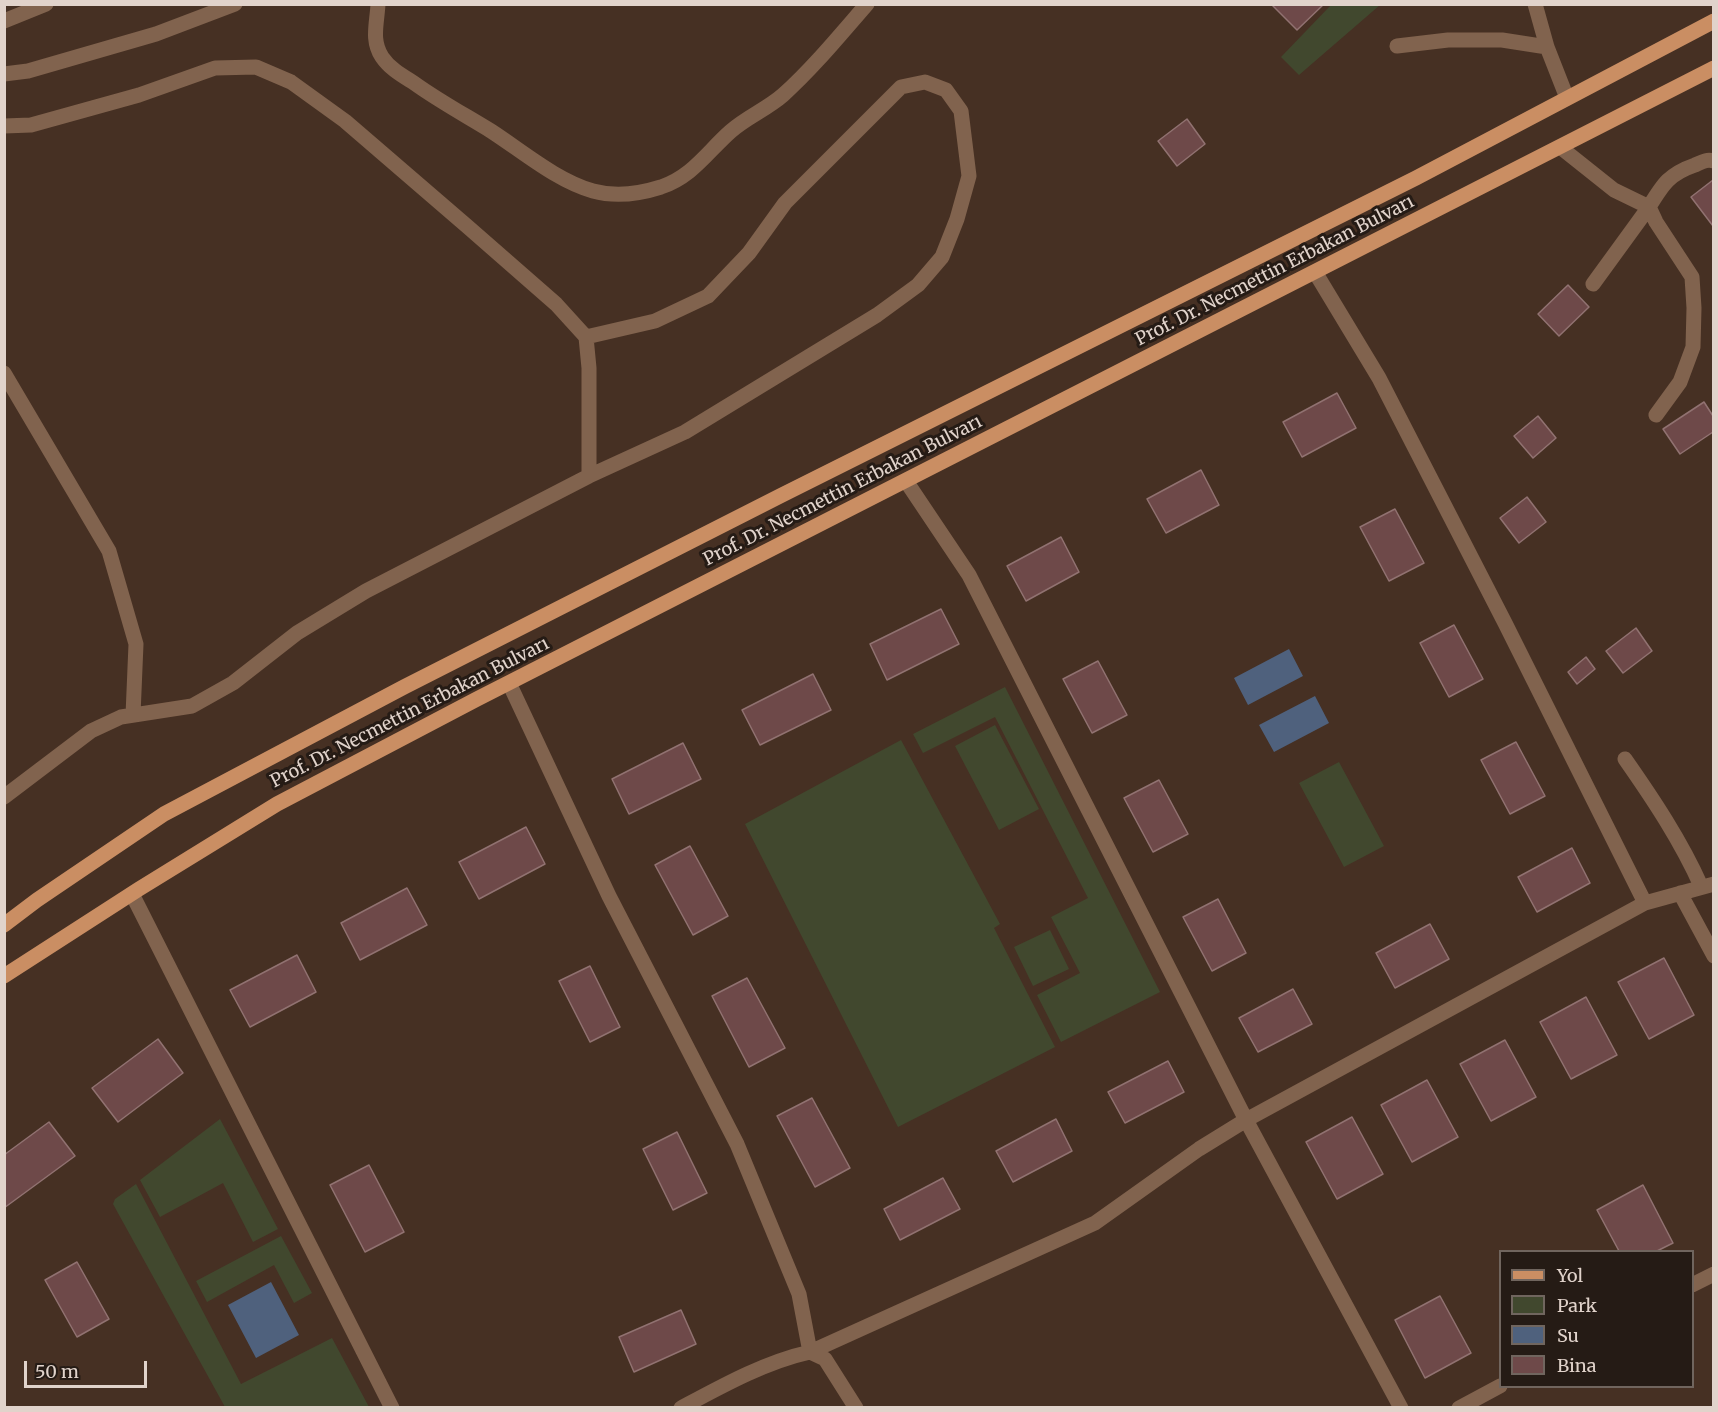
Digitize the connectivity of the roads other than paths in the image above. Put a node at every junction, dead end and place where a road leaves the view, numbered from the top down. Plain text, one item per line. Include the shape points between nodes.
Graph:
1 (46, 4) edge
2 (235, 4) edge
3 (378, 4) edge
4 (867, 4) edge
5 (1535, 4) edge
6 (4, 21) edge
7 (1713, 21) edge
8 (1397, 46) dead end
9 (1547, 47) junction
10 (1713, 68) edge
11 (4, 74) edge
12 (1567, 98) junction
13 (4, 126) edge
14 (1560, 147) junction
15 (1713, 161) edge
16 (1649, 207) junction
17 (1315, 272) junction
18 (1593, 284) dead end
19 (586, 337) junction
20 (4, 373) edge
21 (1656, 415) dead end
22 (589, 476) junction
23 (906, 481) junction
24 (509, 683) junction
25 (133, 715) junction
26 (1625, 759) dead end
27 (4, 797) edge
28 (1707, 885) edge
29 (1680, 893) junction
30 (132, 894) junction
31 (1645, 903) junction
32 (4, 925) edge
33 (1713, 956) edge
34 (4, 976) edge
35 (1246, 1120) junction
36 (1713, 1274) edge
37 (1694, 1284) edge
38 (810, 1352) junction
39 (1499, 1387) edge
40 (392, 1407) edge
41 (681, 1407) edge
42 (856, 1407) edge
43 (1401, 1407) edge
44 (1459, 1407) edge

1 - 6 street
2 - 11 street via 156,34 28,71
3 - 4 street via 376,45 396,71 553,172 592,191 621,194 663,186 694,168 736,127 788,91
5 - 9 street
7 - 12 main road, Prof. Dr. Necmettin Erbakan Bulvarı
8 - 9 street via 1448,40 1502,40
9 - 12 street
10 - 14 main road, Prof. Dr. Necmettin Erbakan Bulvarı
12 - 32 main road, Prof. Dr. Necmettin Erbakan Bulvarı via 1416,178 341,720 165,814
13 - 19 street via 31,125 139,95 215,68 256,67 291,82 345,121 556,304
14 - 16 street via 1614,190
14 - 17 main road, Prof. Dr. Necmettin Erbakan Bulvarı
15 - 16 street via 1708,159 1679,170 1663,183
16 - 18 street
16 - 21 street via 1692,277 1694,308 1693,347 1680,382
17 - 23 main road, Prof. Dr. Necmettin Erbakan Bulvarı
17 - 31 street via 1379,378
19 - 22 street
19 - 22 street via 655,321 708,296 749,253 785,203 901,87 925,82 946,90 961,111 969,176 942,257 918,285 877,315 685,432
20 - 25 street via 110,551 136,644
22 - 25 street via 366,591 297,633 233,683 192,706
23 - 24 main road, Prof. Dr. Necmettin Erbakan Bulvarı
23 - 35 street via 969,575
24 - 30 main road, Prof. Dr. Necmettin Erbakan Bulvarı via 277,804
24 - 38 street via 609,896 737,1144 799,1294
25 - 27 street via 91,731
26 - 28 street via 1654,800 1693,869
28 - 29 street
29 - 31 street
29 - 33 street
30 - 34 main road, Prof. Dr. Necmettin Erbakan Bulvarı
30 - 40 street
31 - 35 street
35 - 38 street via 1198,1149 1095,1223
35 - 43 street
36 - 37 street
38 - 41 street via 788,1357
38 - 42 street via 825,1359
39 - 44 street

